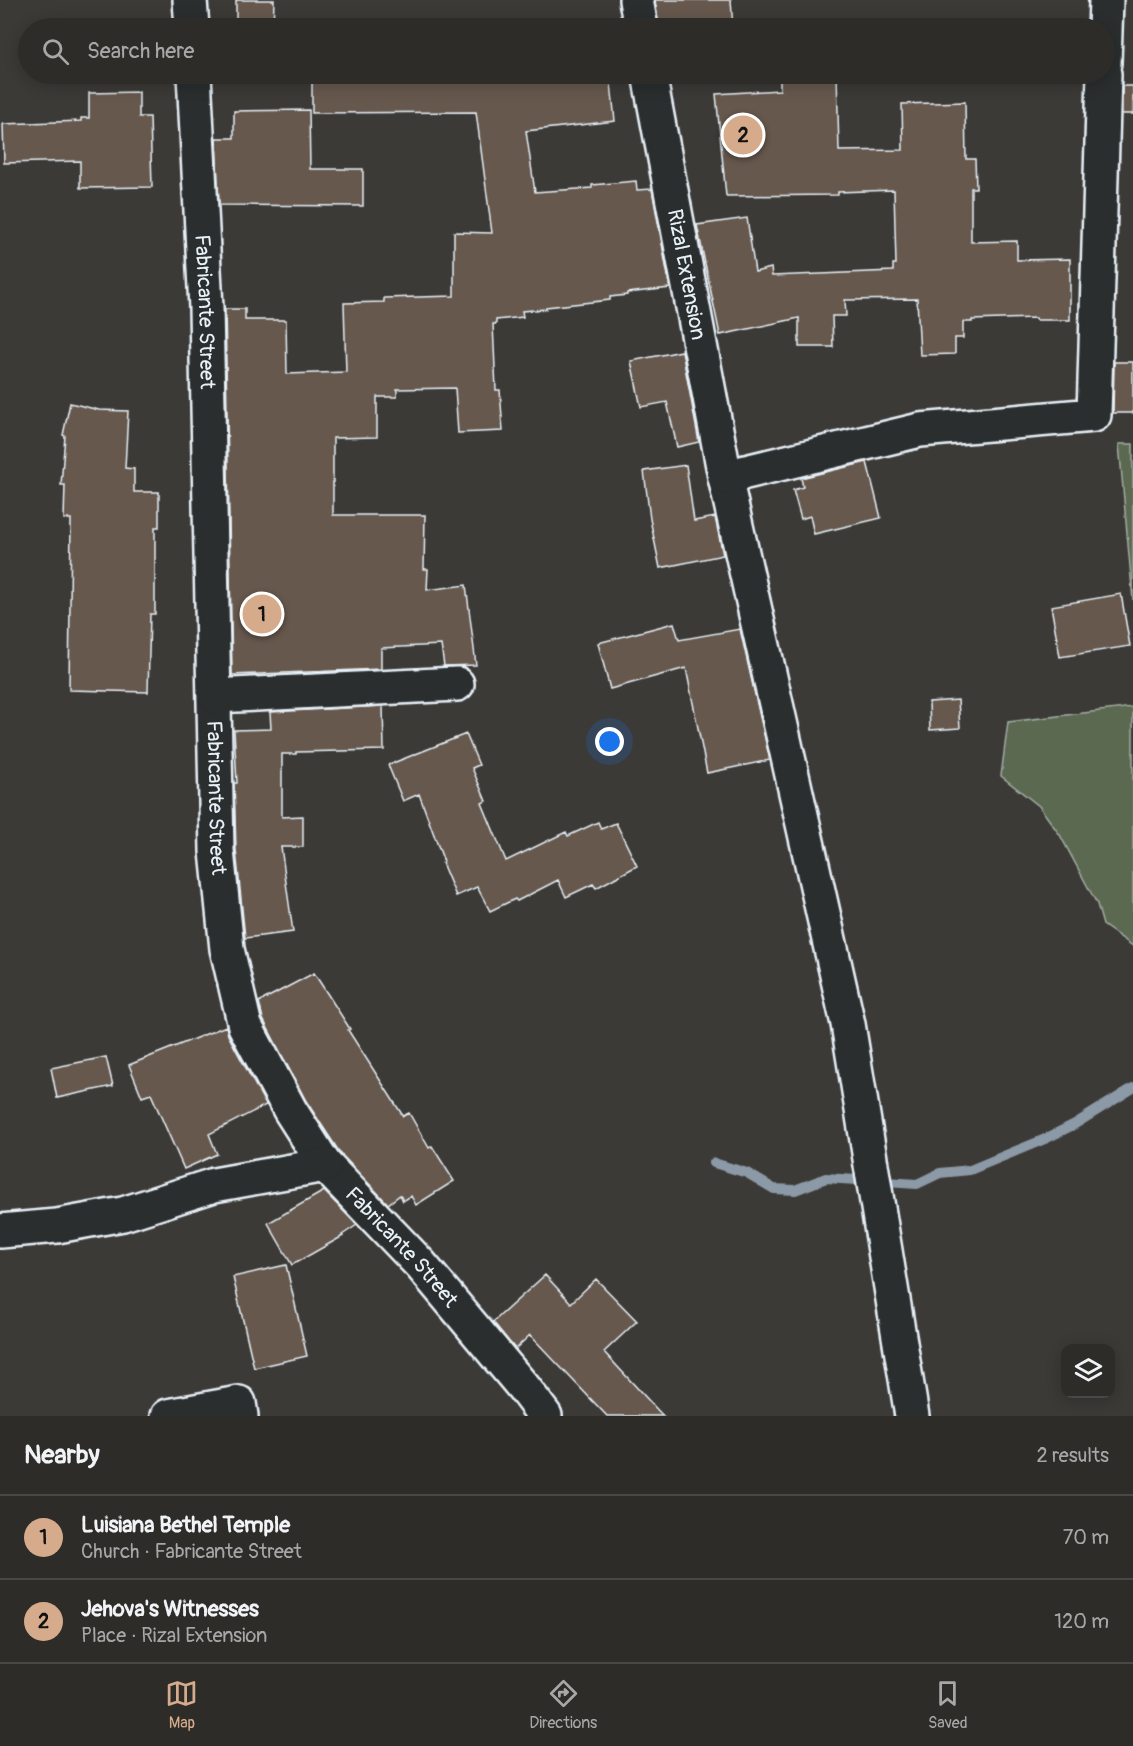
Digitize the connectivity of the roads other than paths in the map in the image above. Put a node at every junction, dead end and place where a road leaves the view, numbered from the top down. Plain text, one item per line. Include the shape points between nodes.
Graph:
1 (190, 0) edge
2 (636, 0) edge
3 (1106, 0) edge
4 (191, 18) edge
5 (639, 18) edge
6 (1105, 18) edge
7 (195, 84) edge
8 (651, 84) edge
9 (1104, 84) edge
10 (725, 477) junction
11 (457, 684) dead end
12 (215, 696) junction
13 (324, 1165) junction
14 (0, 1231) edge
15 (911, 1410) edge
16 (168, 1416) edge
17 (241, 1416) edge
18 (545, 1416) edge

1 - 4 street
2 - 5 street
3 - 6 street
7 - 12 street, Fabricante Street via 206,308
8 - 10 street, Rizal Extension
9 - 10 street via 1094,415 920,430
10 - 15 street, Rizal Extension via 848,1024
11 - 12 street
12 - 13 street, Fabricante Street via 217,851 232,971 245,1026
13 - 14 street via 214,1185 123,1214
13 - 18 street, Fabricante Street via 421,1265
16 - 17 street via 238,1402

